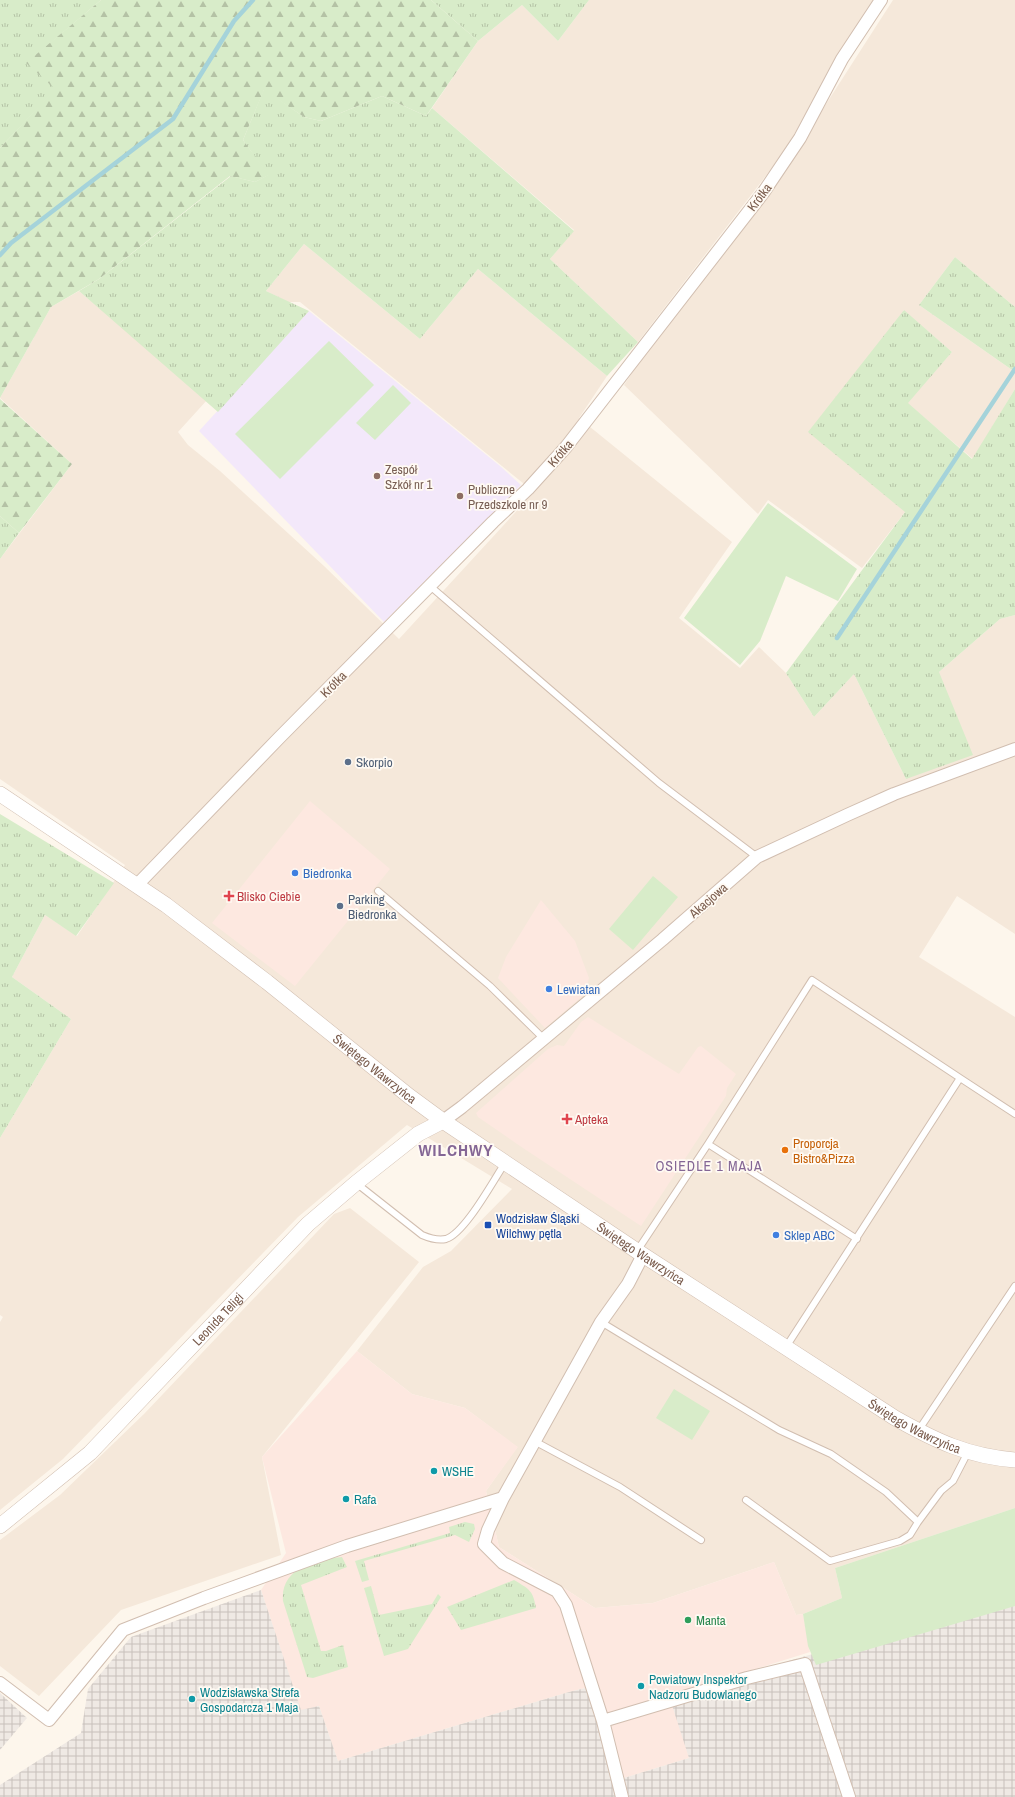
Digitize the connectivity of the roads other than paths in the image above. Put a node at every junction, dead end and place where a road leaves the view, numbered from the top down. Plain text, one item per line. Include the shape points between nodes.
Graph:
1 (881, 0) edge
2 (430, 586) junction
3 (1015, 749) edge
4 (0, 794) edge
5 (757, 857) junction
6 (137, 885) junction
7 (378, 891) dead end
8 (544, 1039) junction
9 (960, 1078) junction
10 (1015, 1114) edge
11 (443, 1121) junction
12 (708, 1144) junction
13 (505, 1164) junction
14 (356, 1183) junction
15 (856, 1239) junction
16 (640, 1253) junction
17 (1015, 1286) edge
18 (602, 1322) junction
19 (786, 1348) junction
20 (918, 1431) junction
21 (536, 1442) junction
22 (968, 1452) junction
23 (1015, 1460) edge
24 (503, 1498) junction
25 (746, 1500) dead end
26 (918, 1522) junction
27 (0, 1526) edge
28 (701, 1540) dead end
29 (0, 1683) edge
30 (603, 1721) junction
31 (622, 1797) edge
32 (849, 1797) edge

1 - 2 street, Krótka via 842,59 800,138 759,198 566,447 528,489
2 - 5 lane via 659,782
2 - 6 street, Krótka
3 - 5 street, Akacjowa via 894,794
4 - 6 street, Świętego Wawrzyńca
5 - 8 street, Akacjowa
6 - 11 street, Świętego Wawrzyńca via 237,959
7 - 8 lane via 490,986
8 - 11 street, Akacjowa
9 - 10 lane
9 - 12 lane via 812,980
9 - 15 lane
11 - 13 street, Świętego Wawrzyńca
11 - 14 street, Leonida Teligi via 418,1134
12 - 15 lane
12 - 16 lane
13 - 14 lane via 466,1222 445,1239 429,1238 422,1234
13 - 16 street, Świętego Wawrzyńca
14 - 27 street, Leonida Teligi via 308,1224 90,1453
15 - 19 lane
16 - 18 street via 628,1284
16 - 19 street, Świętego Wawrzyńca
17 - 20 lane
18 - 21 street
18 - 26 lane via 779,1430 831,1454 886,1492
19 - 20 street, Świętego Wawrzyńca
20 - 22 street, Świętego Wawrzyńca
21 - 24 street
21 - 28 lane via 620,1487
22 - 23 street, Świętego Wawrzyńca via 990,1458
22 - 26 lane via 953,1481 941,1491
24 - 29 street via 347,1546 124,1630 49,1720
24 - 30 street via 484,1544 503,1563 557,1591 566,1605
25 - 26 lane via 830,1561 900,1540 910,1535
30 - 31 street
30 - 32 street via 804,1664

